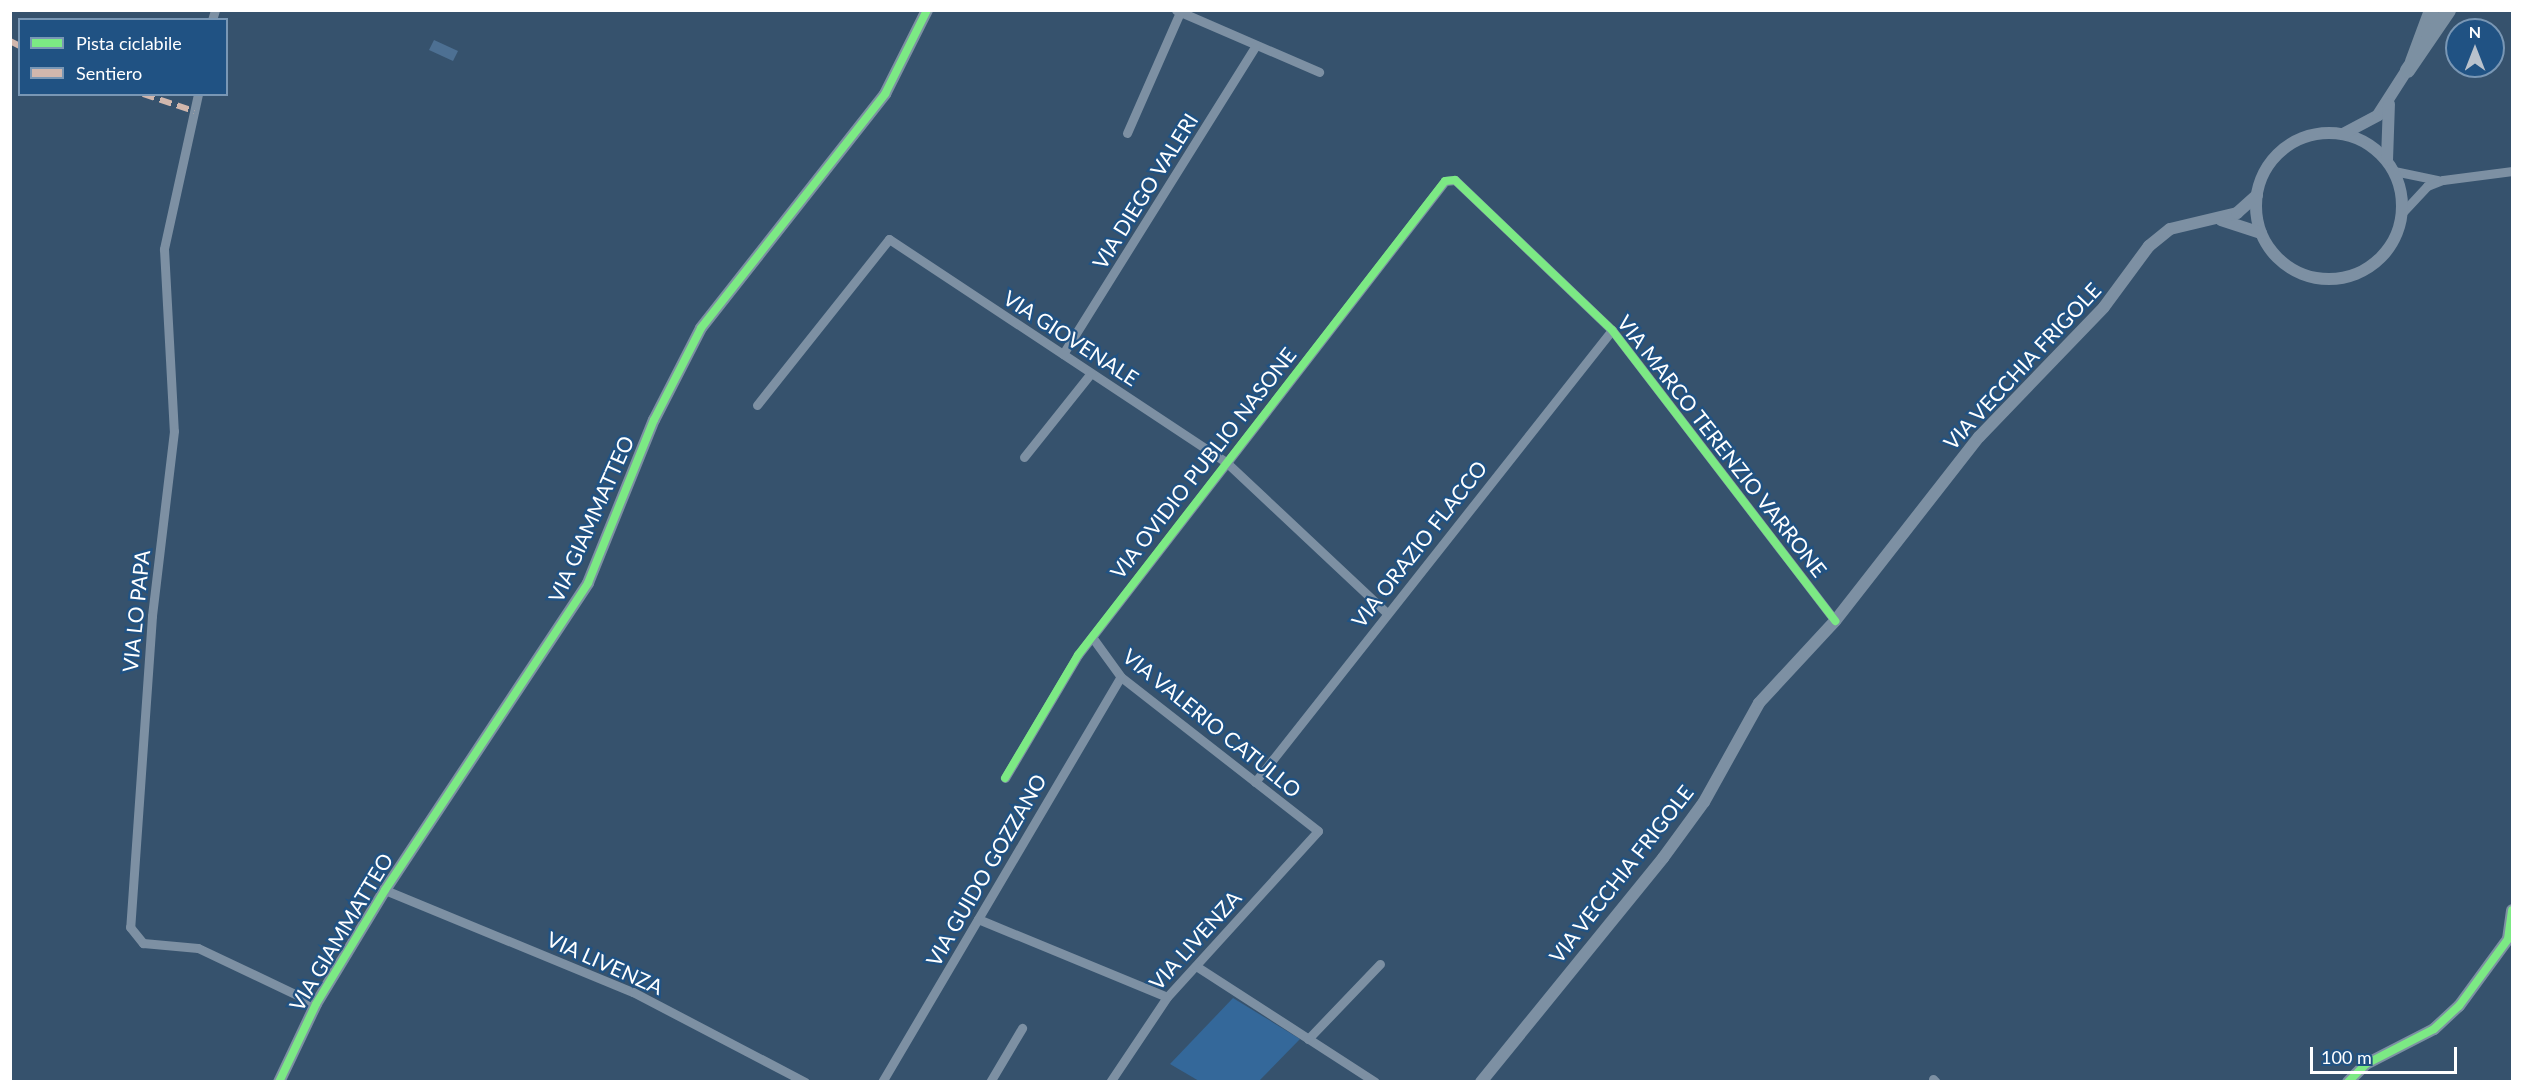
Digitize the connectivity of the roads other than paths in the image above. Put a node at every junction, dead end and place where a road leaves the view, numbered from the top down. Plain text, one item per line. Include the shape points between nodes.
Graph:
1 (927, 10) edge
2 (2431, 10) edge
3 (2439, 10) edge
4 (2448, 10) edge
5 (1178, 11) edge
6 (1256, 45) junction
7 (2410, 66) junction
8 (1319, 72) dead end
9 (2393, 95) junction
10 (198, 96) edge
11 (1127, 133) dead end
12 (2343, 134) junction
13 (2390, 166) junction
14 (2512, 171) edge
15 (2443, 180) junction
16 (1444, 181) joint
17 (2257, 195) junction
18 (2402, 213) junction
19 (2217, 220) junction
20 (2261, 233) junction
21 (1612, 330) junction
22 (1063, 354) junction
23 (1092, 373) junction
24 (757, 405) dead end
25 (1024, 457) dead end
26 (1226, 462) junction
27 (1388, 613) junction
28 (1835, 621) junction
29 (1092, 638) junction
30 (1121, 677) junction
31 (1005, 778) dead end
32 (1255, 782) junction
33 (1318, 831) joint
34 (385, 890) junction
35 (2512, 910) edge
36 (978, 919) junction
37 (1380, 964) dead end
38 (1196, 966) junction
39 (1167, 997) junction
40 (316, 1004) junction
41 (1022, 1028) dead end
42 (1308, 1039) junction
43 (279, 1082) edge
44 (805, 1082) edge
45 (882, 1082) edge
46 (990, 1082) edge
47 (1110, 1082) edge
48 (1375, 1082) edge
49 (1481, 1082) edge
50 (2348, 1082) edge

1 - 34 street, VIA GIAMMATTEO via 885,94 701,328 654,420 588,583
2 - 7 highway
3 - 7 street, VIA VECCHIA FRIGOLE
4 - 7 highway
5 - 6 street
5 - 11 street
6 - 8 street
6 - 22 street, VIA DIEGO VALERI
7 - 9 street, VIA VECCHIA FRIGOLE
9 - 12 street, VIA VECCHIA FRIGOLE via 2378,115
9 - 13 street, VIA VECCHIA FRIGOLE via 2385,121
10 - 40 street, VIA LO PAPA via 164,249 174,431 151,628 130,927 143,943 198,948
12 - 13 street
12 - 17 street, VIA VECCHIA FRIGOLE via 2323,133 2287,147 2268,168
13 - 15 street via 2418,180
13 - 18 street, VIA VECCHIA FRIGOLE
14 - 15 street
15 - 18 street via 2427,186
16 - 21 street, VIA MARCO TERENZIO VARRONE via 1455,180
16 - 26 street, VIA OVIDIO PUBLIO NASONE
17 - 19 street, VIA VECCHIA FRIGOLE via 2237,213
17 - 20 street, VIA VECCHIA FRIGOLE
18 - 20 street via 2386,252 2351,276 2329,279 2298,272 2272,252
19 - 20 street, VIA VECCHIA FRIGOLE
19 - 28 street, VIA VECCHIA FRIGOLE via 2170,229 2150,246 2104,307 1979,437
21 - 27 street, VIA ORAZIO FLACCO
21 - 28 street, VIA MARCO TERENZIO VARRONE
22 - 23 street, VIA GIOVENALE
22 - 24 street, VIA GIOVENALE via 889,239
23 - 25 street
23 - 26 street, VIA GIOVENALE
26 - 27 street, VIA GIOVENALE
26 - 29 street, VIA OVIDIO PUBLIO NASONE
27 - 32 street, VIA ORAZIO FLACCO
28 - 49 street, VIA VECCHIA FRIGOLE via 1759,704 1704,801 1663,858
29 - 30 street, VIA VALERIO CATULLO
29 - 31 street, VIA OVIDIO PUBLIO NASONE
30 - 32 street, VIA VALERIO CATULLO
30 - 36 street, VIA GUIDO GOZZANO
32 - 33 street, VIA VALERIO CATULLO
33 - 38 street, VIA LIVENZA
34 - 40 street, VIA GIAMMATTEO
34 - 44 street, VIA LIVENZA via 633,992
35 - 50 street via 2508,939 2459,1006 2434,1029 2366,1064
36 - 39 street
36 - 45 street, VIA GUIDO GOZZANO
37 - 42 street
38 - 39 street, VIA LIVENZA
38 - 42 street
39 - 47 street, VIA LIVENZA
40 - 43 street, VIA GIAMMATTEO
41 - 46 street
42 - 48 street

